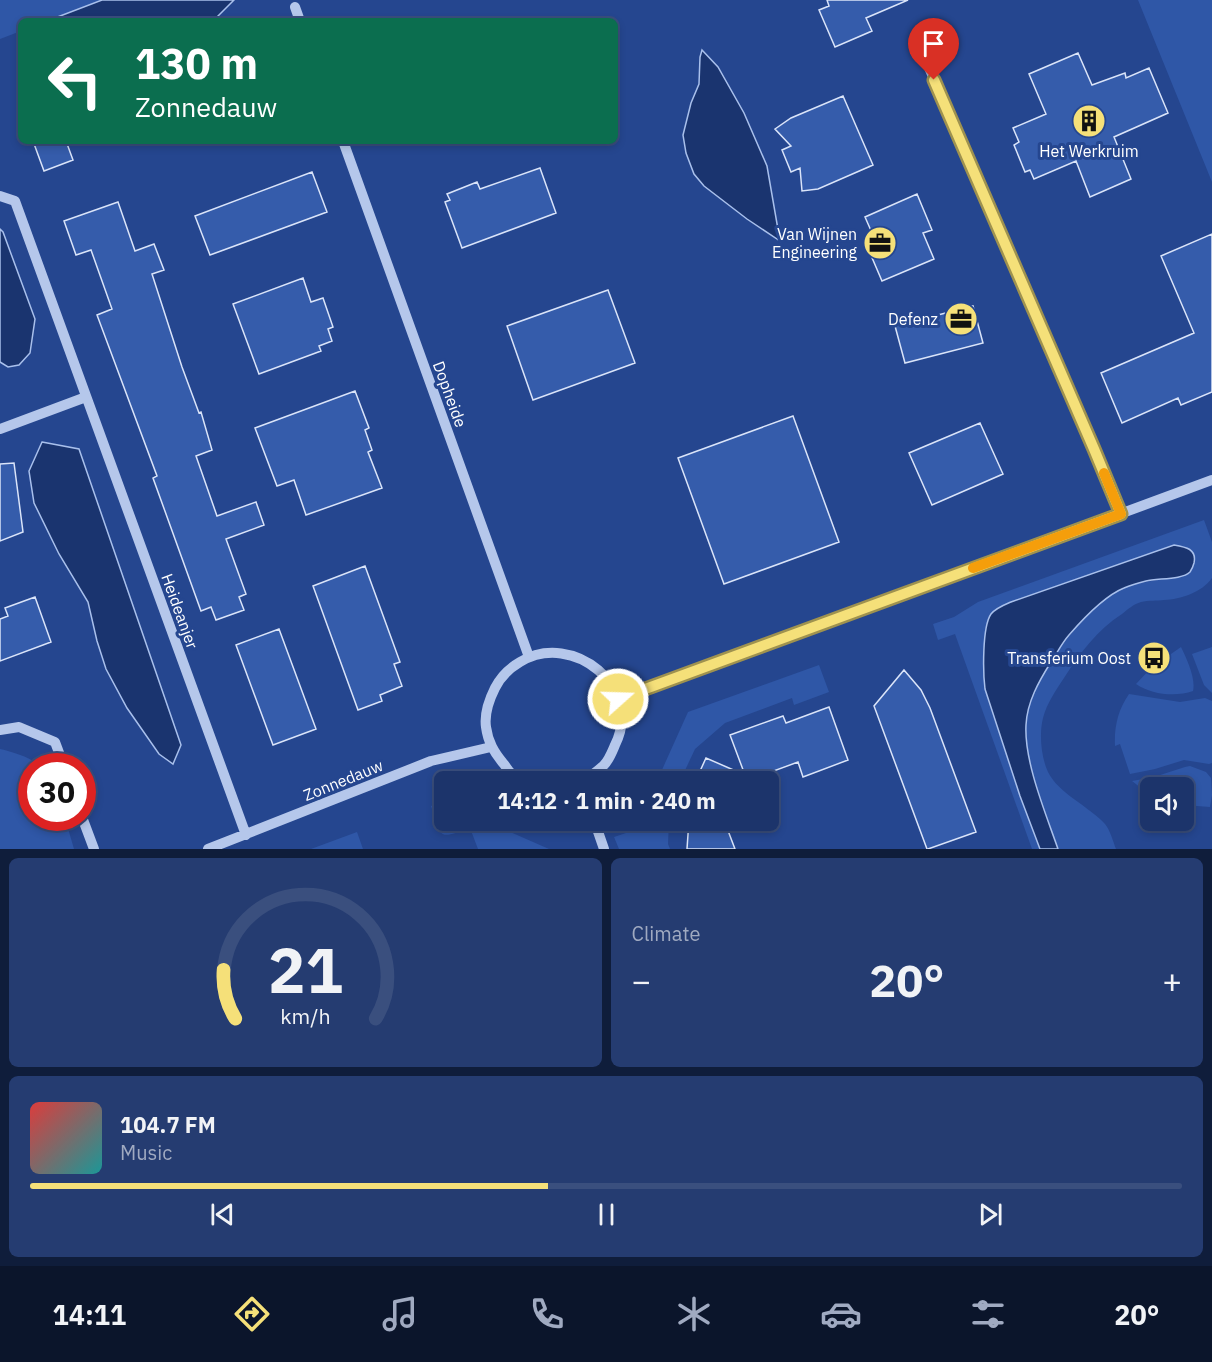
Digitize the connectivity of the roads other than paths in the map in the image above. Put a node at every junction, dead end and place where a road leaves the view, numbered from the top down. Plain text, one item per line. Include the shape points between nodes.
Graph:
1 (295, 7) dead end
2 (299, 18) edge
3 (921, 49) dead end
4 (344, 144) edge
5 (0, 196) edge
6 (86, 397) junction
7 (0, 429) edge
8 (1212, 480) edge
9 (1121, 514) junction
10 (529, 657) junction
11 (618, 699) junction
12 (0, 730) edge
13 (491, 747) junction
14 (59, 753) edge
15 (509, 771) edge
16 (597, 771) edge
17 (87, 831) edge
18 (598, 831) edge
19 (246, 835) junction
20 (94, 849) edge
21 (208, 849) edge
22 (604, 849) edge

1 - 2 street
3 - 9 street
4 - 10 street, Dopheide
5 - 6 street, Heideanjer via 15,201
6 - 7 street
6 - 19 street, Heideanjer
8 - 9 street
9 - 11 street
10 - 11 street via 568,653 595,666
10 - 13 street via 500,678 488,702 486,726
11 - 16 street via 620,736 606,764
12 - 14 street via 19,728 55,742
13 - 15 street
13 - 19 street, Zonnedauw via 431,761
17 - 20 street
18 - 22 street
19 - 21 street, Zonnedauw

